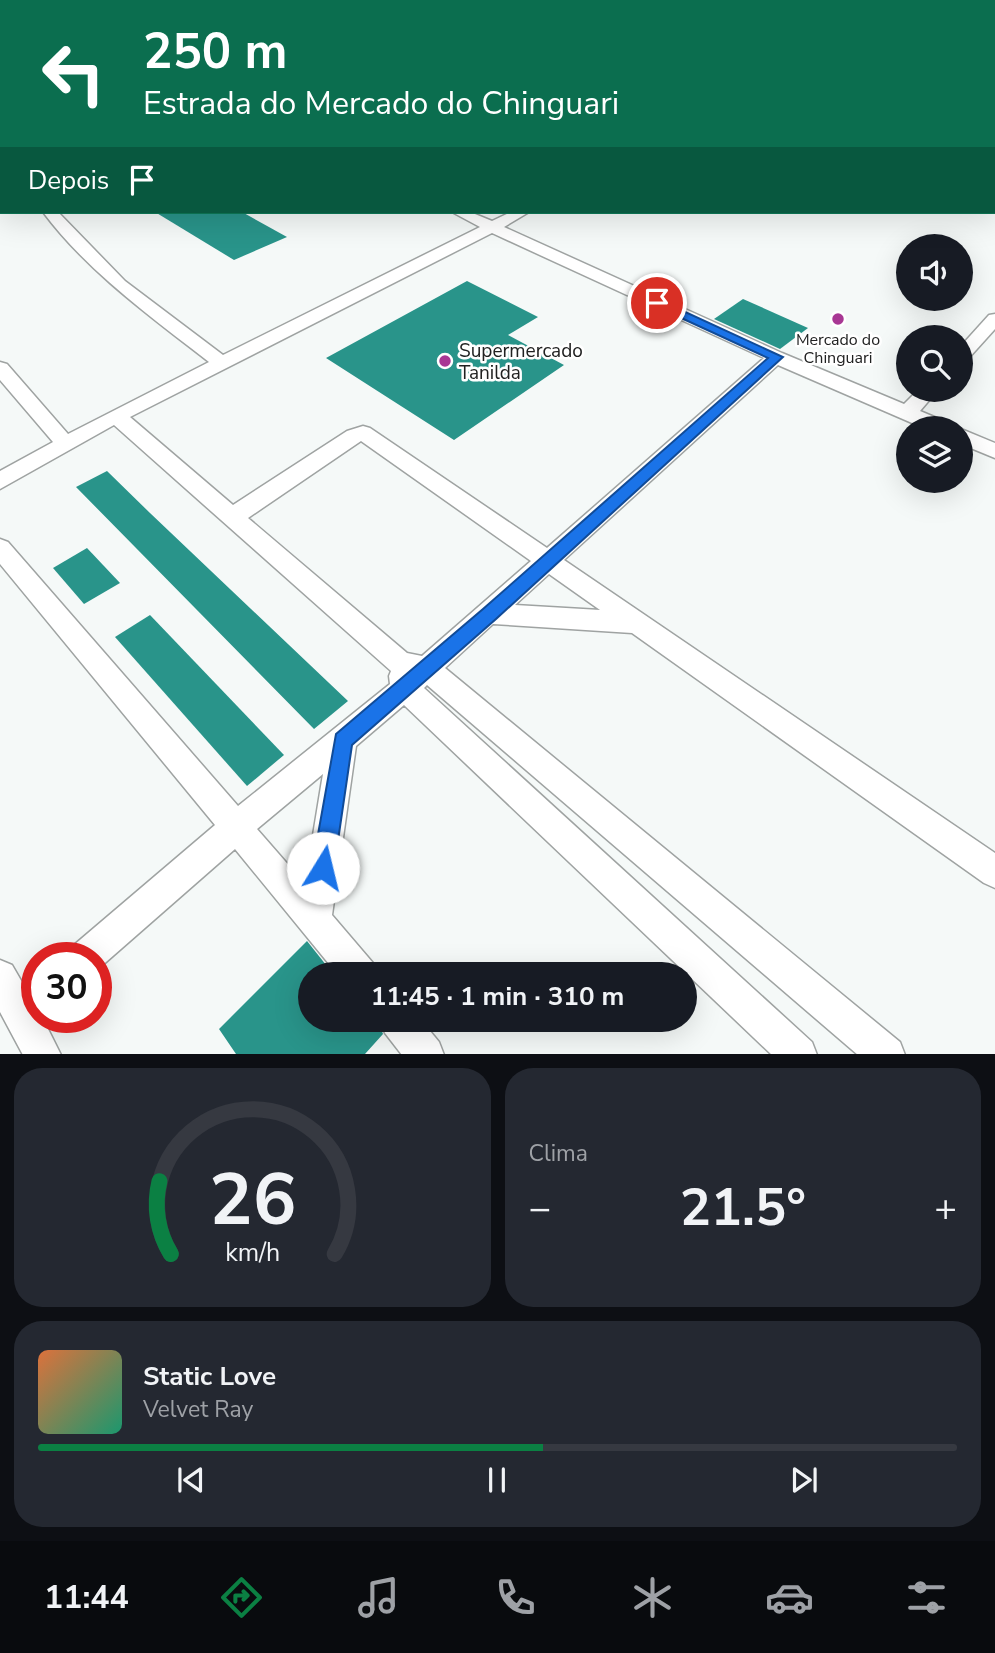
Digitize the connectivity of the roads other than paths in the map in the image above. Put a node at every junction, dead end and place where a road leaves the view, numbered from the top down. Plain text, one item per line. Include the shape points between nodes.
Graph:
1 (52, 214) edge
2 (463, 214) edge
3 (516, 214) edge
4 (490, 227) junction
5 (995, 319) edge
6 (973, 343) edge
7 (776, 357) junction
8 (220, 362) junction
9 (0, 369) edge
10 (918, 402) edge
11 (907, 413) junction
12 (116, 416) junction
13 (914, 416) edge
14 (973, 441) edge
15 (65, 443) junction
16 (995, 451) edge
17 (0, 481) edge
18 (232, 517) junction
19 (0, 548) edge
20 (549, 559) junction
21 (489, 614) junction
22 (639, 623) junction
23 (410, 673) junction
24 (343, 740) junction
25 (235, 828) junction
26 (995, 872) edge
27 (315, 920) junction
28 (103, 942) edge
29 (350, 962) edge
30 (0, 977) edge
31 (21, 999) edge
32 (408, 1032) edge
33 (37, 1033) edge
34 (43, 1054) edge
35 (425, 1054) edge
36 (798, 1054) edge
37 (886, 1054) edge

1 - 8 street via 119,285
2 - 4 street
3 - 4 street
4 - 7 street
4 - 8 street
5 - 6 street
7 - 11 street
7 - 20 street
8 - 12 street
9 - 15 street
10 - 11 street
11 - 13 street
12 - 15 street
12 - 18 street
14 - 16 street
15 - 17 street
18 - 20 street via 363,433
18 - 23 street
19 - 25 street
20 - 21 street
20 - 22 street
21 - 22 street
21 - 23 street
22 - 26 street
23 - 24 street
23 - 36 street
23 - 37 street
24 - 25 street
24 - 27 street
25 - 27 street
25 - 28 street
27 - 29 street
30 - 31 street
32 - 35 street
33 - 34 street

